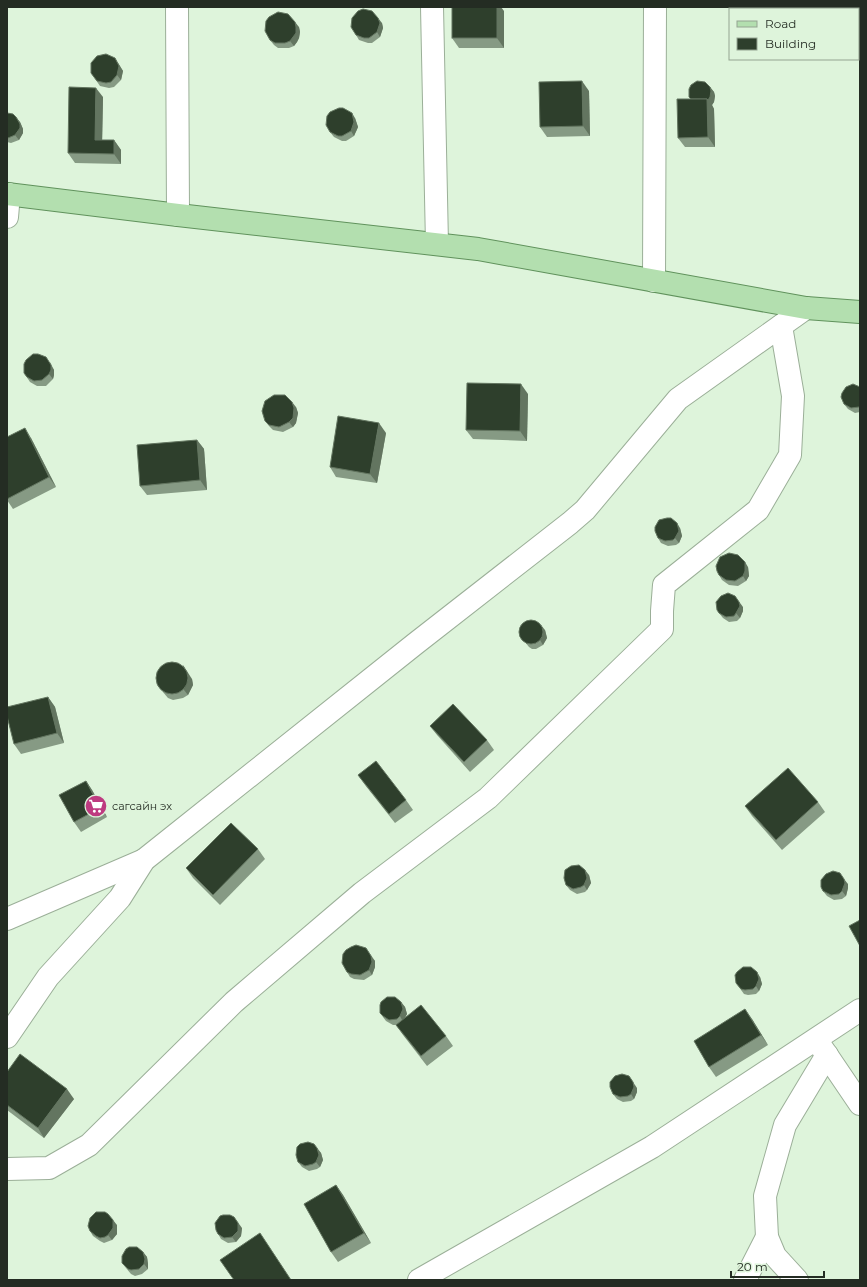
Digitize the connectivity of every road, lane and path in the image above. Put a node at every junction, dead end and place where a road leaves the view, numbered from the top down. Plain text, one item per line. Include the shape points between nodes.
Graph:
1 (177, 7) edge
2 (432, 7) edge
3 (655, 7) edge
4 (8, 194) edge
5 (178, 215) junction
6 (7, 217) edge
7 (437, 244) junction
8 (654, 281) junction
9 (806, 308) junction
10 (860, 312) edge
11 (781, 326) junction
12 (144, 860) junction
13 (7, 919) edge
14 (860, 1010) edge
15 (7, 1037) edge
16 (822, 1047) junction
17 (860, 1104) edge
18 (7, 1169) edge
19 (767, 1237) junction
20 (419, 1280) edge
21 (745, 1280) edge
22 (797, 1280) edge

1 - 5 street
2 - 7 street
3 - 8 street
4 - 5 main road
4 - 6 street
5 - 7 main road
7 - 8 main road
8 - 9 main road
9 - 10 main road
9 - 11 street
11 - 12 street via 678,399 585,510 570,523
11 - 18 street via 793,396 790,455 758,510 664,585 662,629 488,798 362,893 234,1002 89,1145 48,1168
12 - 13 street
12 - 15 street via 120,898 48,977
14 - 16 street
16 - 17 street
16 - 19 street via 784,1125 765,1196
16 - 20 street
19 - 21 street
19 - 22 street via 775,1256

